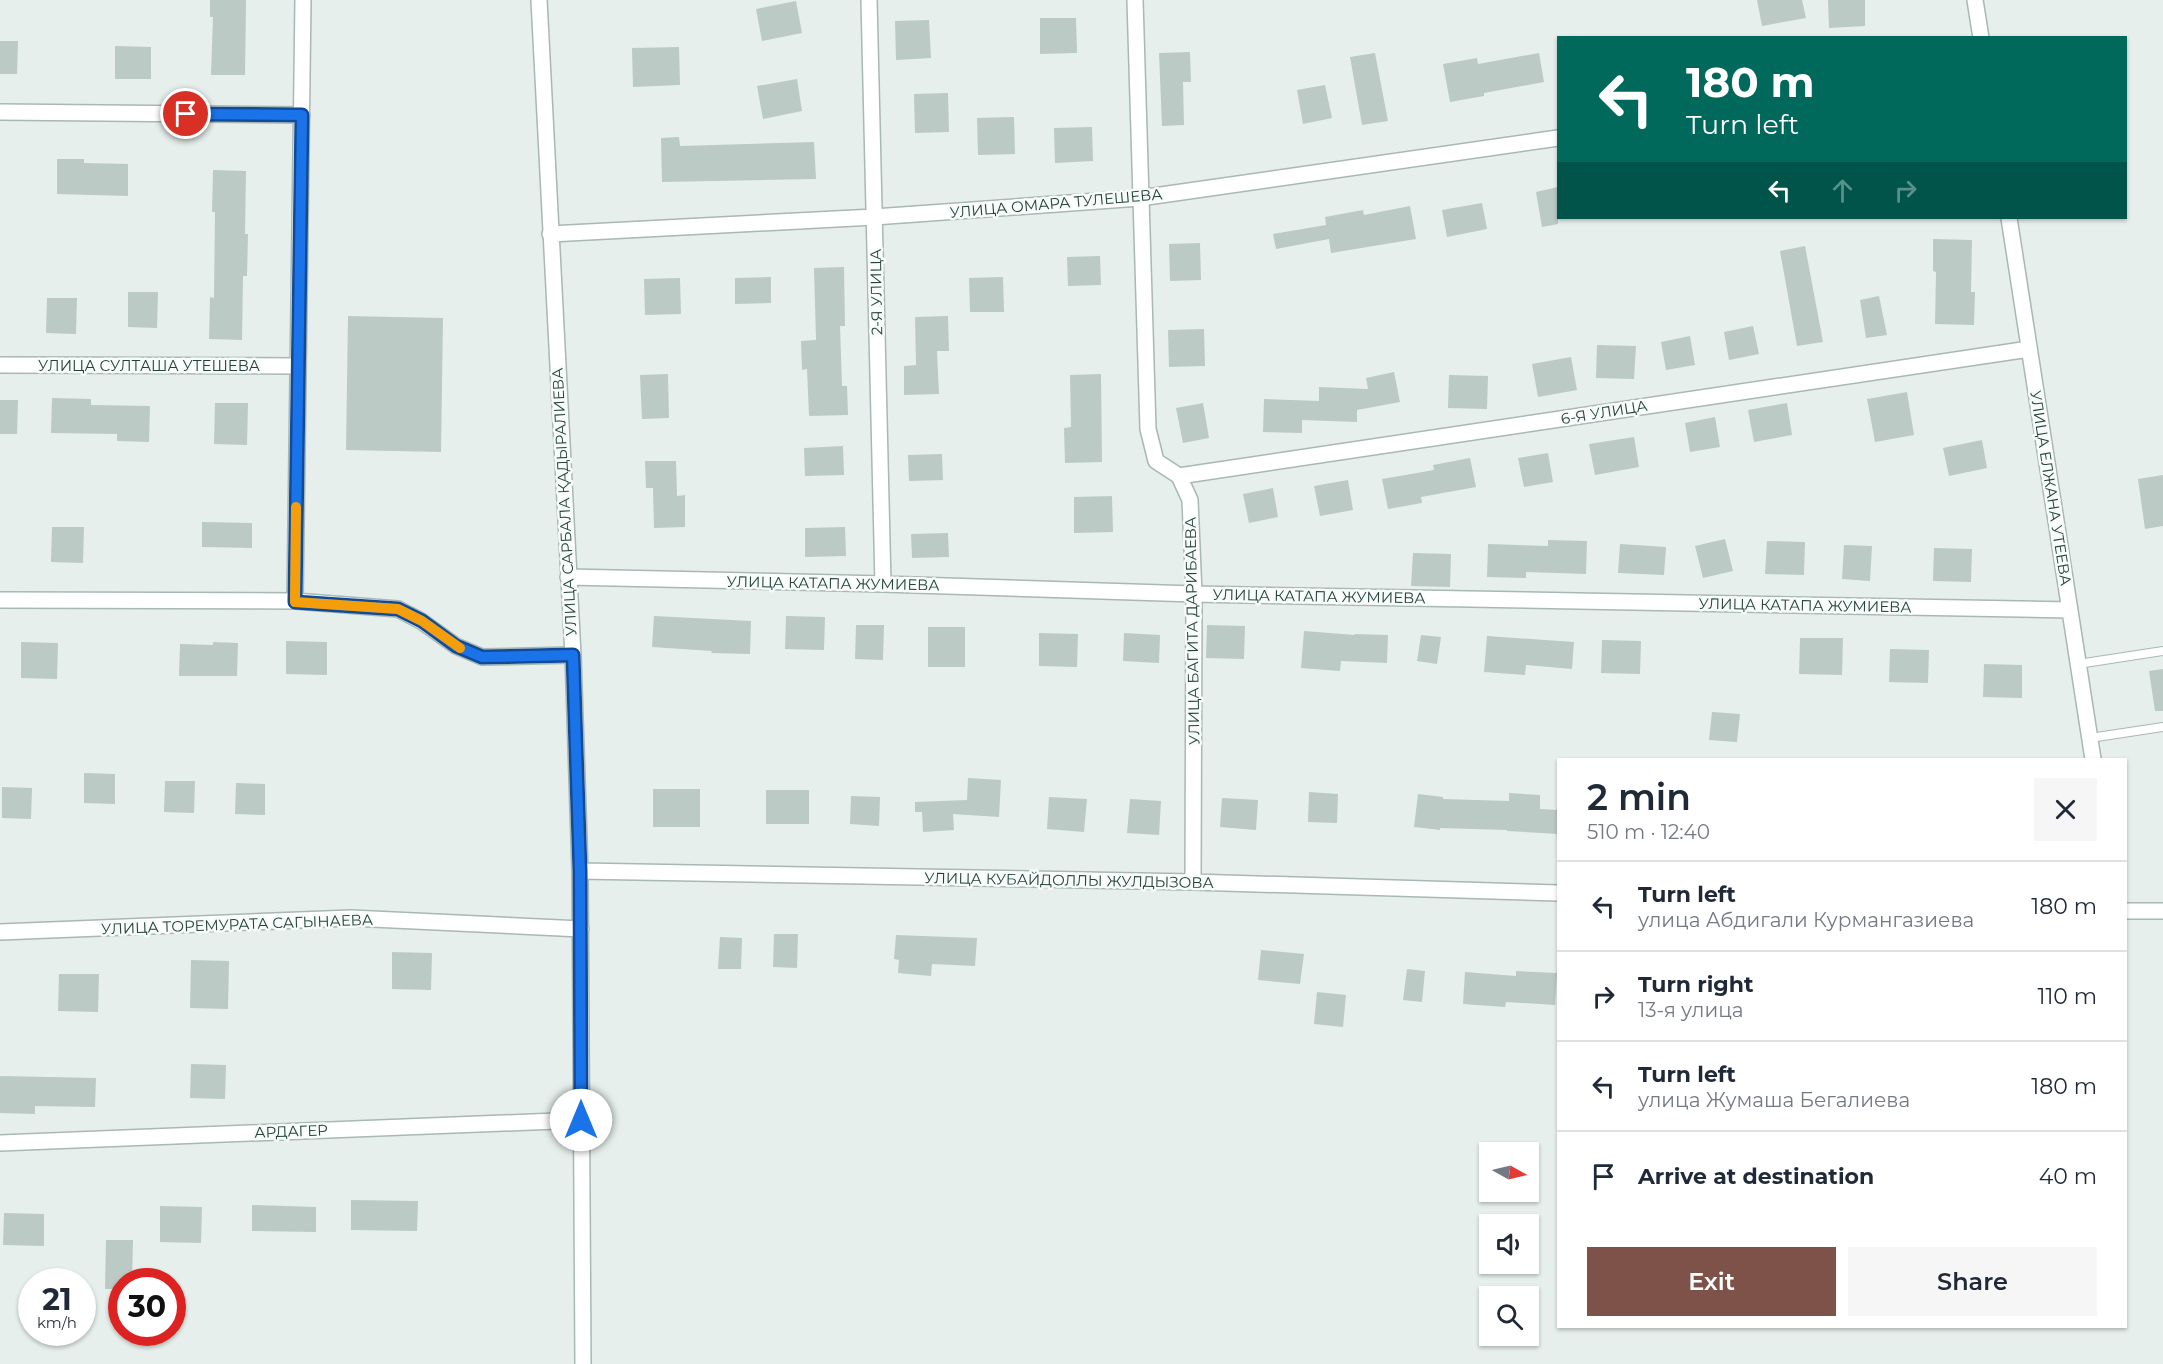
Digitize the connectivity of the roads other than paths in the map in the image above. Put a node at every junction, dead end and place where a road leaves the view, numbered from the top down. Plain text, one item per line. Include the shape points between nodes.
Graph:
1 (303, 0) edge
2 (539, 0) edge
3 (869, 0) edge
4 (1135, 0) edge
5 (1975, 0) edge
6 (1981, 36) edge
7 (0, 112) edge
8 (302, 115) junction
9 (1557, 138) edge
10 (1140, 198) junction
11 (874, 217) junction
12 (2008, 219) edge
13 (550, 234) junction
14 (2029, 349) junction
15 (0, 365) edge
16 (298, 366) junction
17 (1179, 476) junction
18 (568, 577) junction
19 (883, 584) junction
20 (1194, 594) junction
21 (0, 600) edge
22 (295, 602) junction
23 (2070, 610) junction
24 (2163, 651) edge
25 (573, 655) junction
26 (2078, 664) junction
27 (2163, 727) edge
28 (2090, 738) junction
29 (2093, 758) edge
30 (580, 871) junction
31 (1193, 882) junction
32 (1557, 893) edge
33 (2127, 910) edge
34 (2163, 911) edge
35 (581, 929) junction
36 (0, 932) edge
37 (581, 1120) junction
38 (0, 1143) edge
39 (583, 1364) edge

1 - 8 street
2 - 13 street, УЛИЦА САРБАЛА ҚАДЫРАЛИЕВА
3 - 11 street, 2-Я УЛИЦА
4 - 10 street
5 - 6 street
7 - 8 street
8 - 16 street
9 - 10 street, УЛИЦА ОМАРА ТУЛЕШЕВА
10 - 11 street, УЛИЦА ОМАРА ТУЛЕШЕВА
10 - 17 street via 1148,429 1156,461
11 - 13 street, УЛИЦА ОМАРА ТУЛЕШЕВА
11 - 19 street, 2-Я УЛИЦА
12 - 14 street, УЛИЦА ЕЛЖАНА УТЕЕВА
13 - 18 street, УЛИЦА САРБАЛА ҚАДЫРАЛИЕВА
14 - 17 street, 6-Я УЛИЦА
14 - 23 street, УЛИЦА ЕЛЖАНА УТЕЕВА
15 - 16 street, УЛИЦА СУЛТАША УТЕШЕВА
16 - 22 street
17 - 20 street, УЛИЦА БАГИТА ДАРИБАЕВА via 1190,500
18 - 19 street, УЛИЦА КАТАПА ЖУМИЕВА
18 - 25 street, УЛИЦА САРБАЛА ҚАДЫРАЛИЕВА
19 - 20 street, УЛИЦА КАТАПА ЖУМИЕВА
20 - 23 street, УЛИЦА КАТАПА ЖУМИЕВА
20 - 31 street, УЛИЦА БАГИТА ДАРИБАЕВА
21 - 22 street
22 - 25 street via 398,609 456,646 482,657
23 - 26 street, УЛИЦА ЕЛЖАНА УТЕЕВА
24 - 26 lane
25 - 30 street, УЛИЦА САРБАЛА ҚАДЫРАЛИЕВА
26 - 28 street, УЛИЦА ЕЛЖАНА УТЕЕВА
27 - 28 lane
28 - 29 street, УЛИЦА ЕЛЖАНА УТЕЕВА
30 - 31 street, УЛИЦА КУБАЙДОЛЛЫ ЖУЛДЫЗОВА
30 - 35 street, УЛИЦА САРБАЛА ҚАДЫРАЛИЕВА
31 - 32 street, УЛИЦА КУБАЙДОЛЛЫ ЖУЛДЫЗОВА
33 - 34 street
35 - 36 street, УЛИЦА ТОРЕМУРАТА САГЫНАЕВА via 351,918
35 - 37 street, УЛИЦА САРБАЛА ҚАДЫРАЛИЕВА
37 - 38 street, АРДАГЕР
37 - 39 street, УЛИЦА САРБАЛА ҚАДЫРАЛИЕВА

